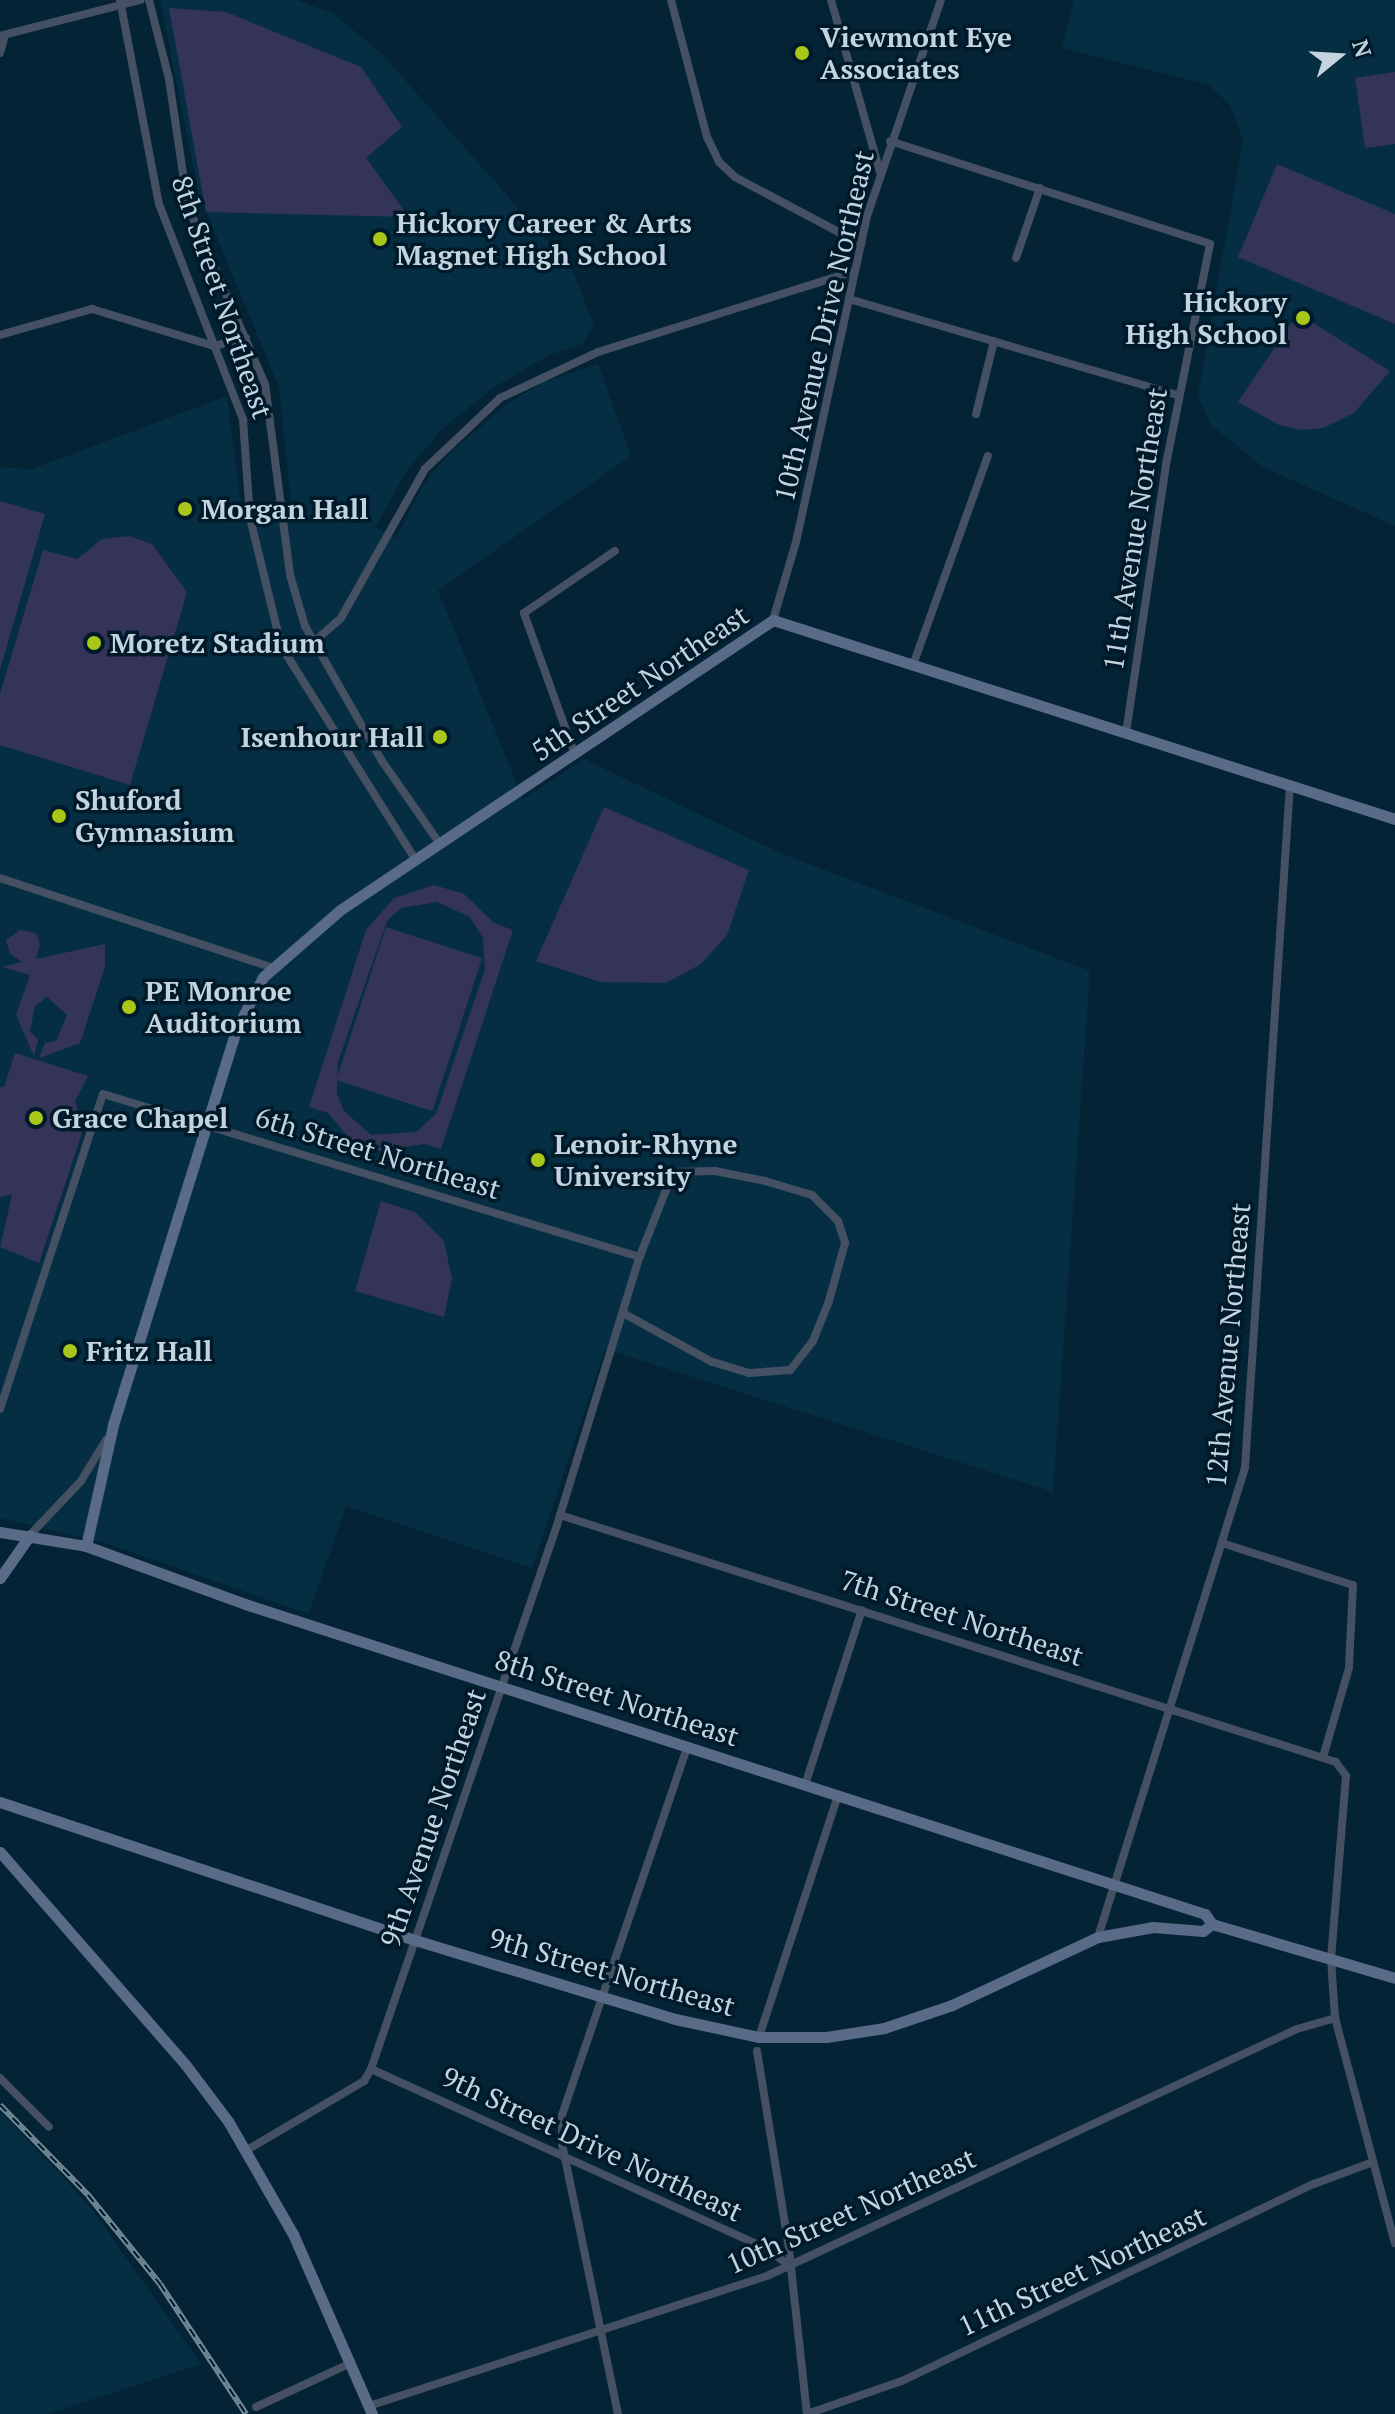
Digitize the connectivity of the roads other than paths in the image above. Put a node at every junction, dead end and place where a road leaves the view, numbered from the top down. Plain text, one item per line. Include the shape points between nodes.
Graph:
1 (140, 0) edge
2 (149, 0) edge
3 (671, 0) edge
4 (831, 0) edge
5 (941, 0) edge
6 (120, 2) edge
7 (2, 36) edge
8 (0, 53) edge
9 (890, 141) junction
10 (880, 172) junction
11 (1040, 188) junction
12 (861, 244) junction
13 (1016, 258) dead end
14 (855, 271) junction
15 (849, 299) junction
16 (0, 335) edge
17 (246, 338) junction
18 (994, 341) junction
19 (214, 346) junction
20 (1178, 395) junction
21 (976, 414) dead end
22 (988, 456) dead end
23 (615, 551) dead end
24 (773, 620) junction
25 (312, 642) junction
26 (286, 654) junction
27 (913, 665) junction
28 (1126, 732) junction
29 (576, 756) junction
30 (1290, 784) junction
31 (1395, 819) edge
32 (440, 844) junction
33 (415, 859) junction
34 (0, 878) edge
35 (271, 967) junction
36 (207, 1124) junction
37 (640, 1257) junction
38 (625, 1314) junction
39 (0, 1409) edge
40 (113, 1425) junction
41 (560, 1515) junction
42 (0, 1532) edge
43 (30, 1535) junction
44 (1225, 1544) junction
45 (86, 1546) junction
46 (0, 1578) edge
47 (862, 1610) junction
48 (502, 1686) junction
49 (1170, 1709) junction
50 (687, 1747) junction
51 (1323, 1757) junction
52 (805, 1785) junction
53 (838, 1795) junction
54 (0, 1802) edge
55 (0, 1852) edge
56 (1113, 1884) junction
57 (1212, 1924) junction
58 (1098, 1937) junction
59 (415, 1940) junction
60 (1331, 1959) junction
61 (1395, 1978) edge
62 (602, 1998) junction
63 (1335, 2018) junction
64 (759, 2037) junction
65 (757, 2051) dead end
66 (371, 2069) junction
67 (0, 2078) edge
68 (49, 2127) dead end
69 (247, 2150) junction
70 (564, 2154) junction
71 (1373, 2162) junction
72 (1395, 2243) edge
73 (790, 2266) junction
74 (603, 2330) junction
75 (351, 2363) junction
76 (256, 2407) dead end
77 (370, 2410) edge
78 (618, 2414) edge
79 (807, 2414) edge

1 - 6 street
2 - 17 street via 169,79 188,207
3 - 12 street via 707,137 719,162 735,177
4 - 10 street
5 - 9 street, 10th Avenue Drive Northeast
6 - 7 street
6 - 19 street, 8th Street Northeast via 159,204
7 - 8 street
9 - 10 street, 10th Avenue Drive Northeast
9 - 11 street
10 - 12 street, 10th Avenue Drive Northeast
11 - 13 street
11 - 20 street, 11th Avenue Northeast via 1210,244
12 - 14 street, 10th Avenue Drive Northeast
14 - 15 street, 10th Avenue Drive Northeast
14 - 25 street via 598,352 500,398 425,469 349,606
15 - 18 street
15 - 24 street, 10th Avenue Drive Northeast
16 - 19 street via 92,309
17 - 19 street
17 - 25 street via 265,384 290,575
18 - 20 street
18 - 21 street
19 - 26 street, 8th Street Northeast via 243,420 250,518
20 - 28 street, 11th Avenue Northeast
22 - 27 street
23 - 29 street via 524,613
24 - 27 main road, 5th Street Northeast
24 - 29 main road, 5th Street Northeast
25 - 26 street
25 - 32 street
26 - 33 street, 8th Street Northeast
27 - 28 main road, 5th Street Northeast
28 - 30 main road, 5th Street Northeast
29 - 32 main road, 5th Street Northeast
30 - 31 main road, 5th Street Northeast
30 - 44 street, 12th Avenue Northeast via 1247,1450
32 - 33 main road, 5th Street Northeast
33 - 35 main road, 5th Street Northeast
34 - 35 street
35 - 36 main road via 237,1028
36 - 37 street, 6th Street Northeast
36 - 39 street, 6th Street Northeast via 103,1094
36 - 40 main road
37 - 38 street, 9th Avenue Northeast
37 - 38 street via 673,1172 715,1171 812,1195 838,1221 845,1243 813,1341 790,1370 749,1373 712,1362
38 - 41 street, 9th Avenue Northeast
40 - 43 street via 81,1481
40 - 45 main road
41 - 47 street, 7th Street Northeast
41 - 48 street, 9th Avenue Northeast
42 - 43 main road, 8th Street Northeast
43 - 45 main road, 8th Street Northeast
43 - 46 main road
44 - 49 street, 12th Avenue Northeast
44 - 51 street via 1353,1585 1349,1668
45 - 48 main road, 8th Street Northeast via 245,1604
47 - 49 street, 7th Street Northeast
47 - 52 street
48 - 50 main road, 8th Street Northeast
48 - 59 street, 9th Avenue Northeast
49 - 51 street, 7th Street Northeast
49 - 56 street, 12th Avenue Northeast
50 - 52 main road, 8th Street Northeast
50 - 62 street
51 - 60 street, 7th Street Northeast via 1345,1773
52 - 53 main road, 8th Street Northeast
53 - 56 main road, 8th Street Northeast
53 - 64 street
54 - 59 main road, 9th Street Northeast
55 - 69 main road via 185,2064
56 - 57 main road, 8th Street Northeast via 1205,1914
56 - 58 street, 12th Avenue Northeast
57 - 58 main road, 9th Street Northeast via 1203,1931 1153,1927
57 - 60 main road
58 - 64 main road, 9th Street Northeast via 899,2024 826,2037
59 - 62 main road, 9th Street Northeast
59 - 66 street, 9th Avenue Northeast
60 - 61 main road
60 - 63 street
62 - 64 main road, 9th Street Northeast
62 - 70 street via 562,2115
63 - 71 street
63 - 73 street, 10th Street Northeast via 1297,2029
65 - 73 street
66 - 69 street via 364,2081
66 - 70 street, 9th Street Drive Northeast
67 - 68 street
69 - 75 main road via 293,2234
70 - 73 street, 9th Street Drive Northeast via 766,2248
70 - 74 street
71 - 72 street
71 - 79 street, 11th Street Northeast via 1314,2184 902,2381
73 - 74 street, 10th Street Northeast
73 - 79 street
74 - 77 street, 10th Street Northeast
74 - 78 street
75 - 76 street
75 - 77 main road

